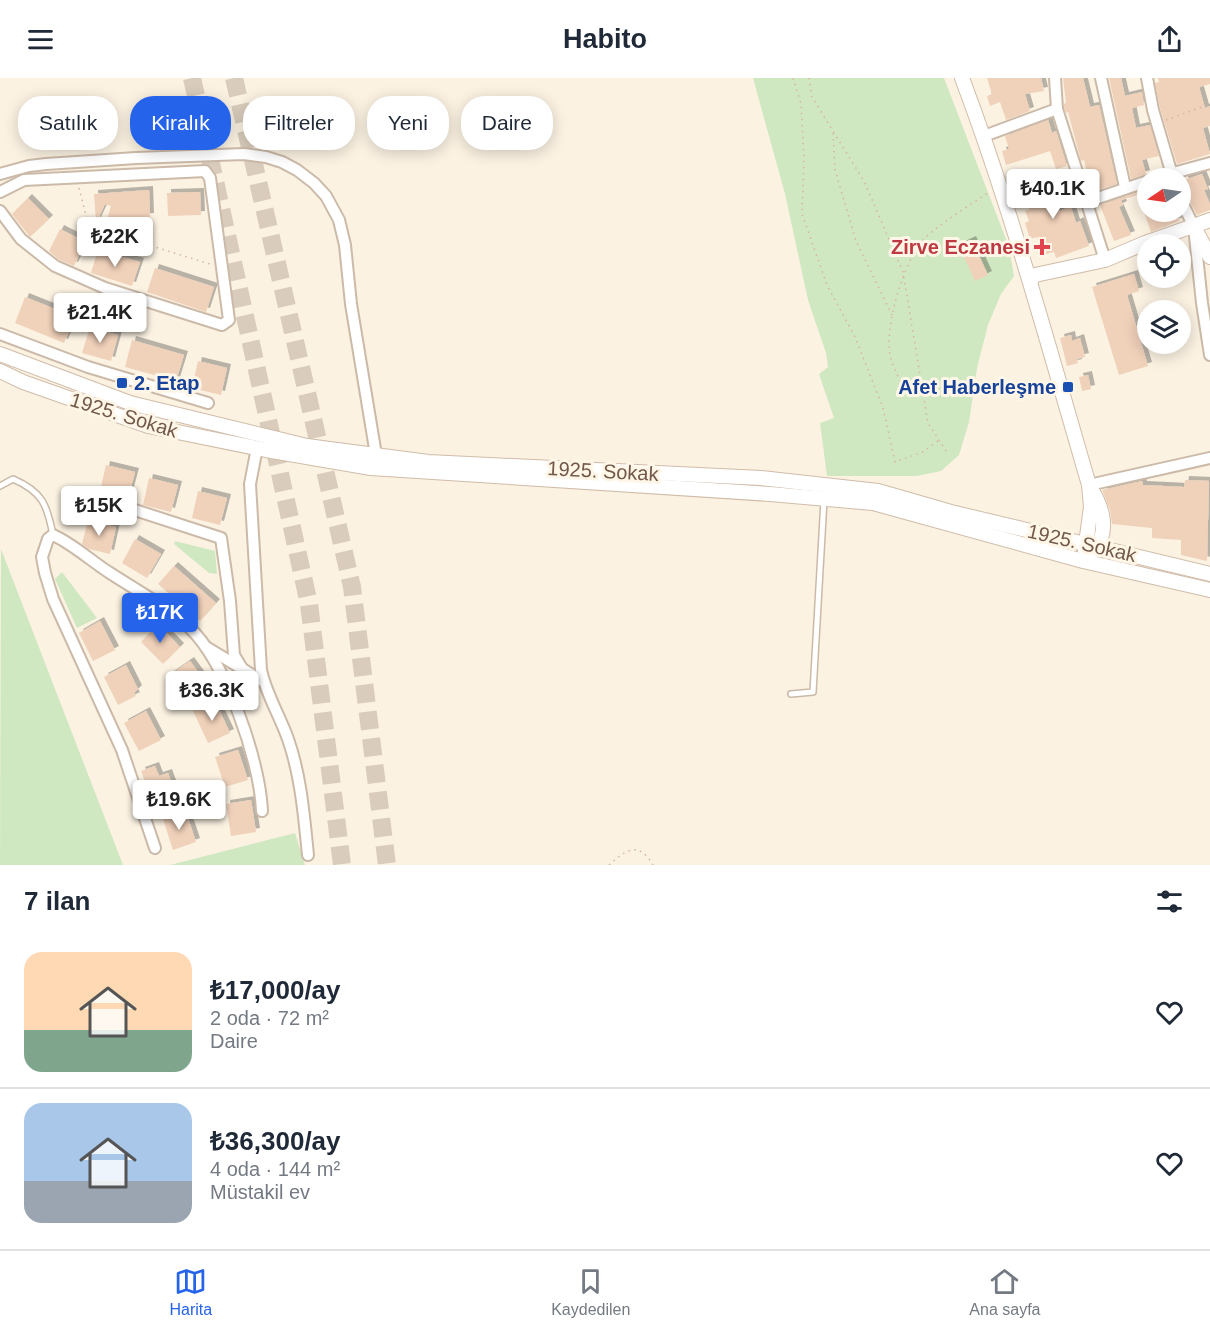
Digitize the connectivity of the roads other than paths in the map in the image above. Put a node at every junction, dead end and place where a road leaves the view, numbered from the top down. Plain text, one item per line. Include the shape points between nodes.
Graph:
1 (962, 78) edge
2 (1055, 78) edge
3 (1101, 78) edge
4 (1147, 78) edge
5 (1057, 109) junction
6 (984, 136) junction
7 (1210, 163) edge
8 (39, 165) junction
9 (1170, 168) edge
10 (1191, 170) edge
11 (0, 174) edge
12 (43, 179) junction
13 (1137, 184) edge
14 (1125, 187) junction
15 (0, 192) edge
16 (1086, 202) junction
17 (0, 211) edge
18 (1210, 220) edge
19 (1191, 221) edge
20 (1194, 227) junction
21 (1210, 257) edge
22 (1105, 260) junction
23 (1030, 281) junction
24 (0, 334) edge
25 (0, 354) edge
26 (1210, 355) edge
27 (0, 371) edge
28 (208, 403) dead end
29 (257, 448) junction
30 (376, 455) junction
31 (1210, 459) edge
32 (1089, 485) junction
33 (0, 486) edge
34 (824, 499) junction
35 (104, 500) dead end
36 (53, 536) junction
37 (1092, 545) junction
38 (1083, 561) junction
39 (1210, 574) edge
40 (1210, 590) edge
41 (203, 646) junction
42 (243, 670) junction
43 (264, 682) junction
44 (791, 694) dead end
45 (262, 811) dead end
46 (155, 848) dead end
47 (309, 855) dead end

1 - 6 main road
2 - 5 street
3 - 14 street
4 - 9 street
5 - 6 street
5 - 16 street
6 - 23 main road
7 - 10 street
8 - 11 street
8 - 12 street
8 - 30 street via 244,154 282,162 314,183 339,220 345,246
12 - 15 street via 24,180
12 - 17 street via 205,171 210,178 229,320 222,325 105,288 55,266 21,239
13 - 14 street
14 - 16 street
16 - 22 street
18 - 20 main road
19 - 20 street
20 - 21 main road
20 - 22 main road
20 - 26 street
22 - 23 main road via 1035,275
23 - 32 main road
24 - 28 street via 88,367
25 - 30 main road, 1925. Sokak via 130,403 307,446
27 - 29 main road, 1925. Sokak via 148,426
29 - 34 main road, 1925. Sokak via 371,468
29 - 43 street via 250,484
30 - 37 main road, 1925. Sokak via 428,462 761,478 866,490
31 - 32 street
32 - 37 main road
33 - 36 lane via 14,479 30,487 44,504
34 - 38 main road, 1925. Sokak via 873,503
34 - 44 lane via 813,692
35 - 42 street via 221,538 234,656
36 - 41 street via 165,609 190,628
36 - 46 street via 48,539 42,557 53,599 122,750
37 - 38 main road
37 - 39 main road, 1925. Sokak
38 - 40 main road, 1925. Sokak
41 - 42 street
41 - 45 street via 244,728
42 - 43 street
43 - 47 street via 289,741

